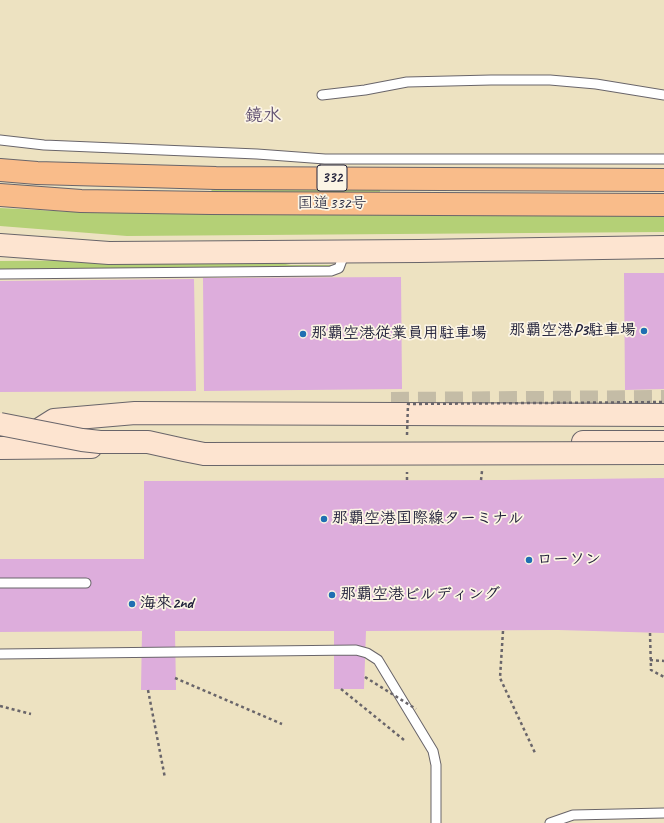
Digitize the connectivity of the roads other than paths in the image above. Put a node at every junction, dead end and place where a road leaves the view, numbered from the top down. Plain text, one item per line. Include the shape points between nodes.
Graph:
1 (322, 95) dead end
2 (664, 95) edge
3 (0, 140) edge
4 (664, 160) edge
5 (0, 170) edge
6 (664, 180) edge
7 (0, 195) edge
8 (664, 205) edge
9 (0, 245) edge
10 (664, 247) edge
11 (345, 251) junction
12 (0, 274) edge
13 (664, 415) edge
14 (0, 424) edge
15 (664, 442) edge
16 (5, 448) edge
17 (664, 453) edge
18 (0, 583) edge
19 (86, 583) dead end
20 (0, 654) edge
21 (664, 813) edge
22 (436, 823) edge
23 (550, 823) edge

1 - 2 lane via 407,82 550,80 596,84
3 - 4 lane via 44,145 325,159
5 - 6 highway, 国道332号 / 332 via 216,178
7 - 8 highway, 国道332号 / 332 via 81,201 203,203
9 - 11 street via 108,253
10 - 11 street
11 - 12 lane via 339,268 331,271
13 - 16 street via 135,413 54,420
14 - 17 street, bridge via 82,440 148,442 204,454
15 - 16 street
18 - 19 lane
20 - 22 lane via 356,650 367,653 378,660 433,751 436,765
21 - 23 lane via 573,815

